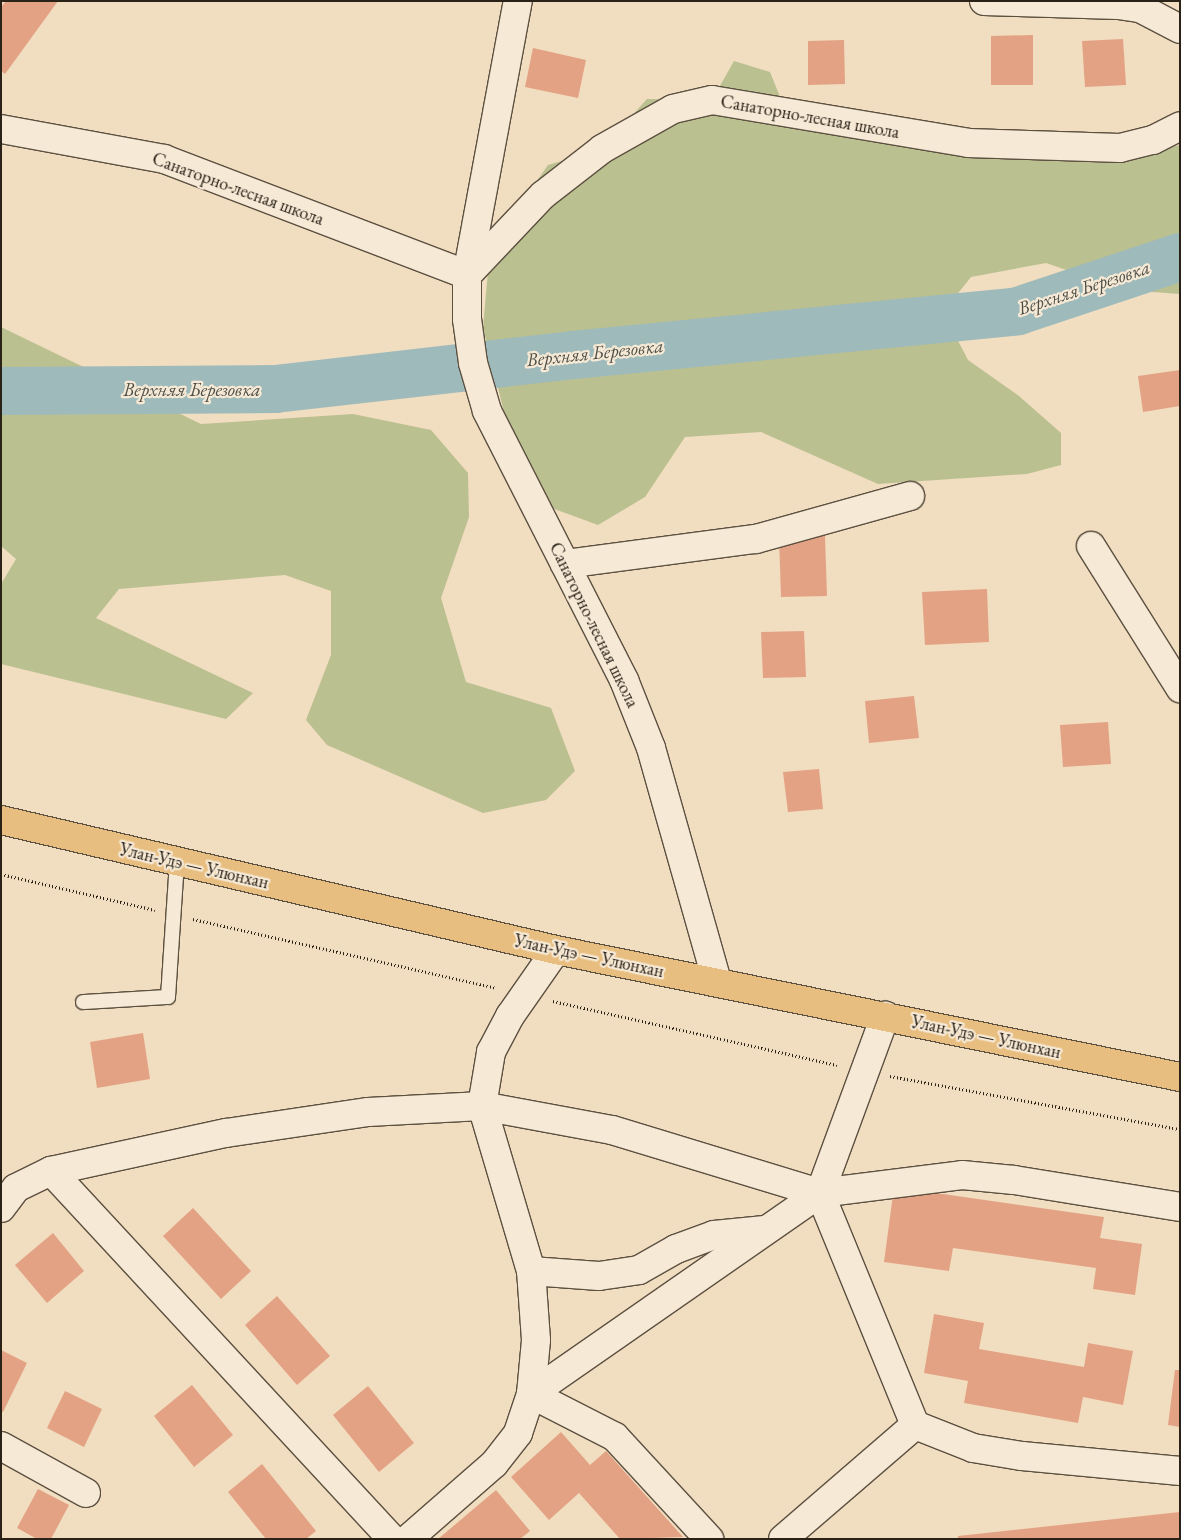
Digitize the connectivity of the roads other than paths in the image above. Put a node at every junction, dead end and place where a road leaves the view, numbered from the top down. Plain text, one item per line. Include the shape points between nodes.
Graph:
1 (518, 1) edge
2 (984, 1) edge
3 (1180, 29) edge
4 (1180, 126) edge
5 (1, 129) edge
6 (467, 275) junction
7 (910, 496) dead end
8 (1091, 546) dead end
9 (565, 564) junction
10 (1180, 688) edge
11 (1, 820) edge
12 (177, 862) junction
13 (556, 950) junction
14 (717, 982) junction
15 (83, 1002) dead end
16 (885, 1016) junction
17 (1180, 1077) edge
18 (482, 1106) junction
19 (51, 1171) junction
20 (820, 1193) junction
21 (1180, 1207) edge
22 (1, 1208) edge
23 (767, 1229) junction
24 (531, 1271) junction
25 (531, 1394) junction
26 (915, 1424) junction
27 (1, 1446) edge
28 (1180, 1471) edge
29 (86, 1493) dead end
30 (392, 1539) edge
31 (408, 1539) edge
32 (709, 1539) edge
33 (783, 1539) edge

1 - 6 street
2 - 3 street via 1118,5 1148,12
4 - 6 street, Санаторно-лесная школа via 1154,140 1120,148 968,143 712,100 673,109 602,149 543,195
5 - 6 street, Санаторно-лесная школа via 164,159
6 - 9 street, Санаторно-лесная школа via 467,319 472,354 487,411
7 - 9 street via 756,539
8 - 10 street
9 - 14 street, Санаторно-лесная школа via 624,680 651,748
11 - 12 main road, Улан-Удэ — Улюнхан
12 - 13 main road, Улан-Удэ — Улюнхан
12 - 15 lane via 168,997
13 - 14 main road, Улан-Удэ — Улюнхан
13 - 18 street via 491,1052
14 - 16 main road, Улан-Удэ — Улюнхан
16 - 17 main road, Улан-Удэ — Улюнхан
16 - 20 street
18 - 19 street via 386,1110 303,1120 226,1133
18 - 20 street via 612,1130
18 - 24 street
19 - 22 street via 16,1188
19 - 30 street
20 - 21 street via 962,1176 1014,1180
20 - 23 street
20 - 26 street
23 - 24 street via 714,1235 676,1249 639,1270 599,1276
23 - 25 street
24 - 25 street via 536,1340
25 - 31 street via 518,1433 494,1464
25 - 32 street via 615,1437
26 - 28 street via 973,1448 1022,1456
26 - 33 street
27 - 29 street

